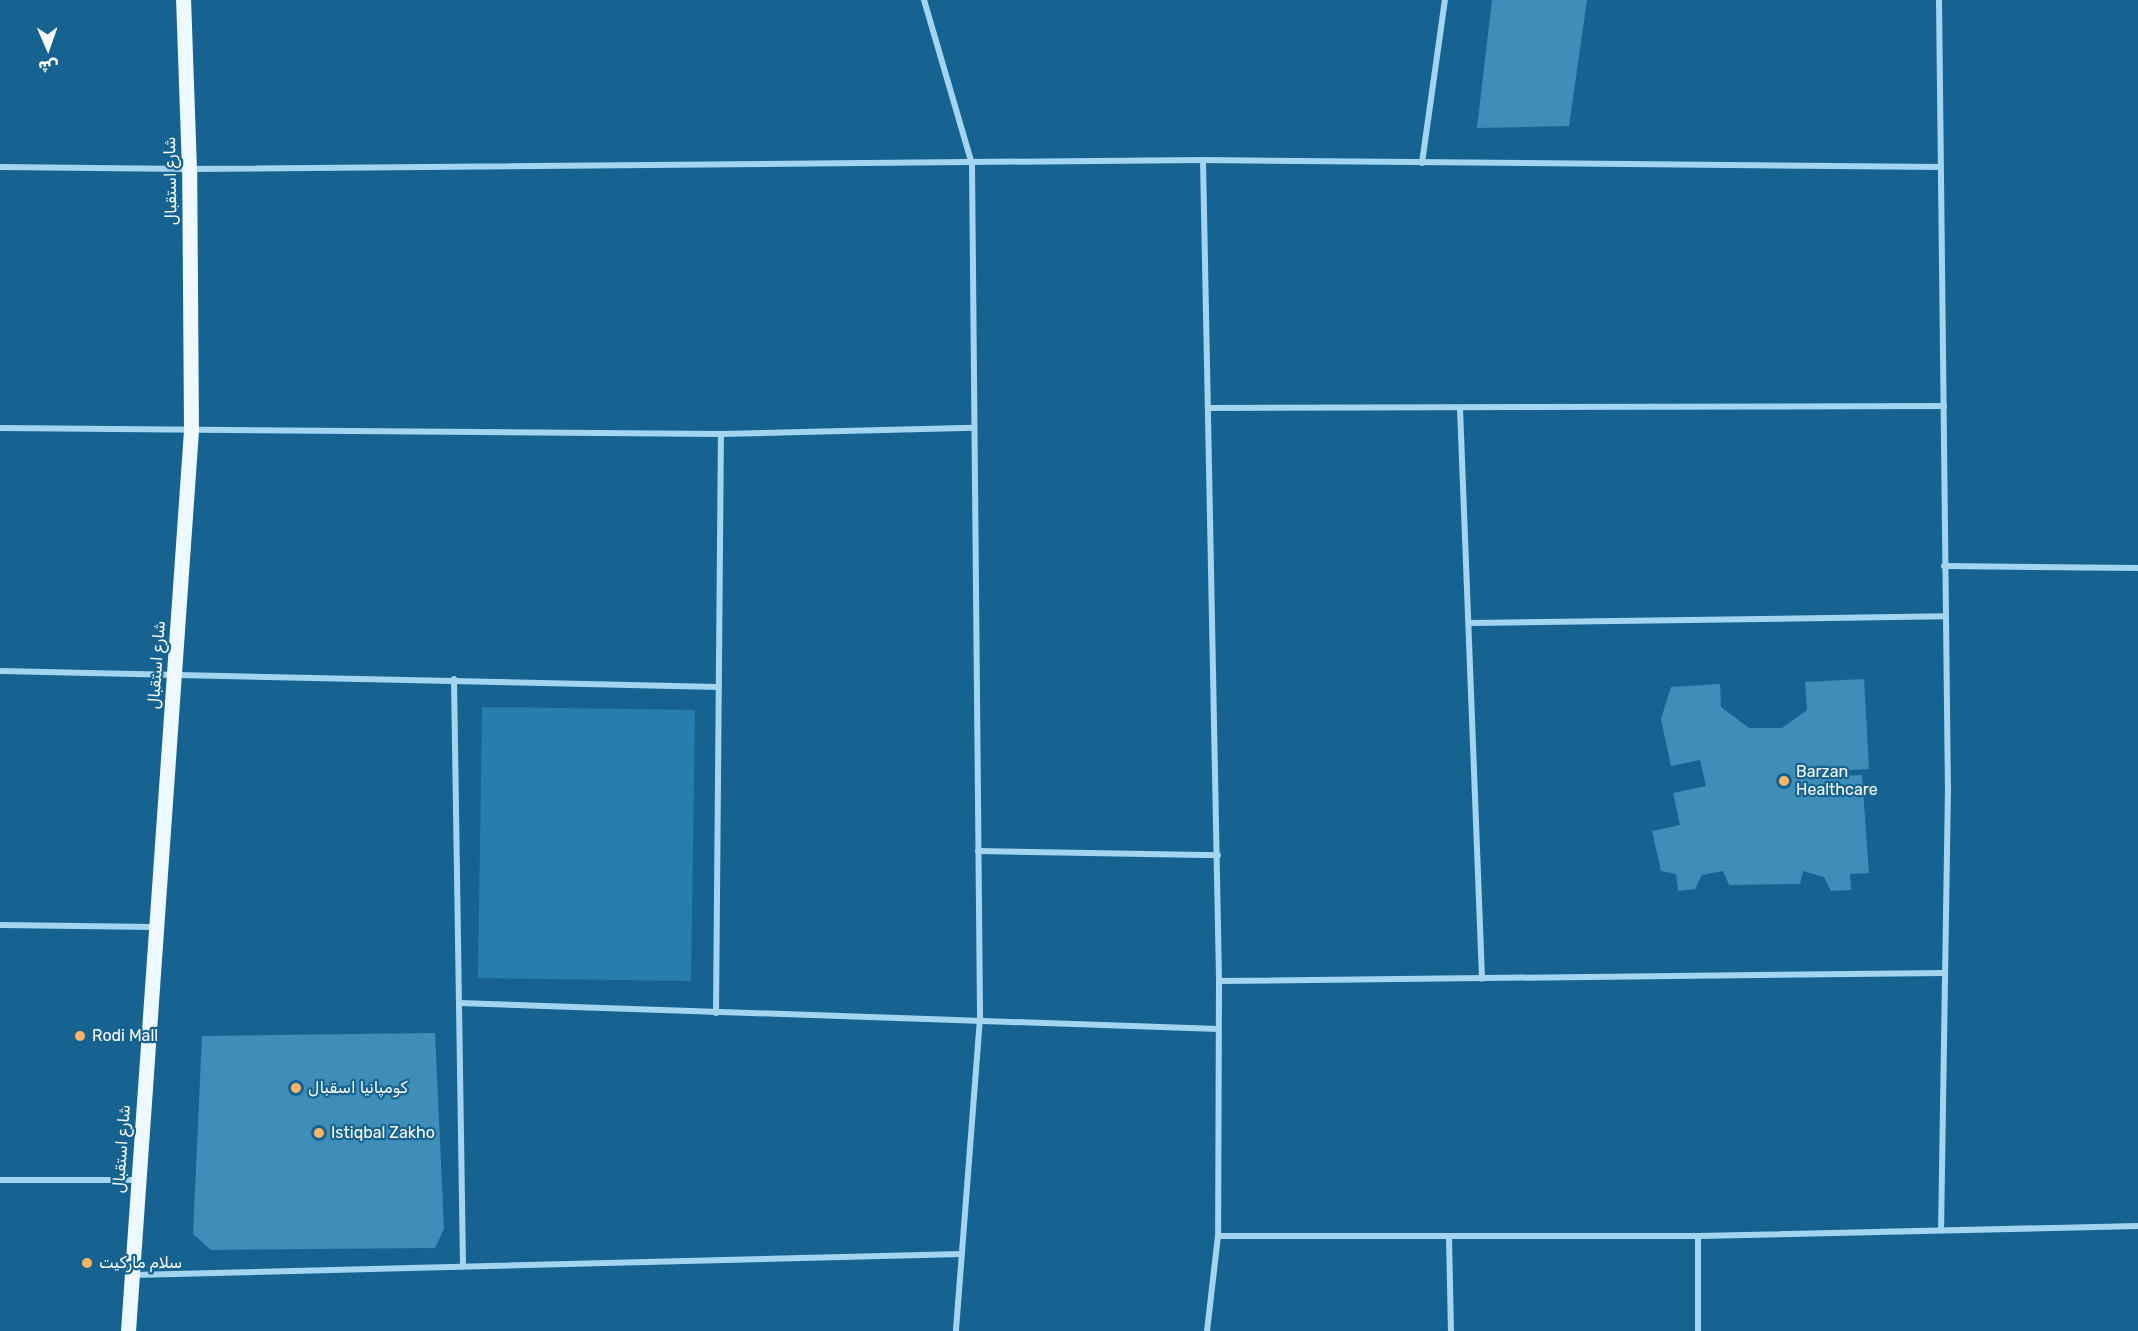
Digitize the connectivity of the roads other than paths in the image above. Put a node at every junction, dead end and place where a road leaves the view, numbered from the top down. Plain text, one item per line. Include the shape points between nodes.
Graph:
1 (183, 0) edge
2 (924, 0) edge
3 (1445, 0) edge
4 (1939, 0) edge
5 (1203, 160) junction
6 (1422, 163) junction
7 (972, 164) junction
8 (0, 167) edge
9 (1941, 167) junction
10 (189, 169) junction
11 (1944, 406) junction
12 (1208, 408) junction
13 (1460, 408) junction
14 (0, 428) edge
15 (974, 428) junction
16 (191, 430) junction
17 (721, 434) junction
18 (1944, 566) junction
19 (2138, 568) edge
20 (1946, 616) junction
21 (1470, 623) junction
22 (0, 671) edge
23 (174, 673) junction
24 (454, 679) junction
25 (719, 687) junction
26 (978, 851) junction
27 (1218, 855) junction
28 (0, 925) edge
29 (157, 927) junction
30 (1945, 973) junction
31 (1482, 979) junction
32 (1219, 981) junction
33 (459, 1003) junction
34 (716, 1013) junction
35 (980, 1018) junction
36 (1219, 1029) junction
37 (0, 1180) edge
38 (138, 1180) junction
39 (2138, 1226) edge
40 (1941, 1228) junction
41 (1218, 1236) junction
42 (1449, 1236) junction
43 (1698, 1236) junction
44 (962, 1254) junction
45 (463, 1266) junction
46 (133, 1275) junction
47 (129, 1331) edge
48 (956, 1331) edge
49 (1207, 1331) edge
50 (1451, 1331) edge
51 (1698, 1331) edge

1 - 10 main road, شارع استقبال
2 - 7 street
3 - 6 street
4 - 9 street
5 - 6 street
5 - 7 street
5 - 12 street
6 - 9 street
7 - 10 street
7 - 15 street
8 - 10 street
9 - 11 street
10 - 16 main road, شارع استقبال
11 - 13 street
11 - 18 street
12 - 13 street
12 - 27 street
13 - 21 street
14 - 16 street
15 - 17 street
15 - 26 street
16 - 17 street
16 - 23 main road, شارع استقبال
17 - 25 street
18 - 19 street
18 - 20 street
20 - 21 street
20 - 30 street
21 - 31 street
22 - 23 street
23 - 24 street
23 - 29 main road, شارع استقبال
24 - 25 street
24 - 33 street
25 - 34 street
26 - 27 street
26 - 35 street
27 - 32 street
28 - 29 street
29 - 38 main road, شارع استقبال
30 - 31 street
30 - 40 street
31 - 32 street
32 - 36 street
33 - 34 street
33 - 45 street
34 - 35 street
35 - 36 street
35 - 44 street
36 - 41 street
37 - 38 street
38 - 46 main road, شارع استقبال
39 - 40 street
40 - 43 street
41 - 42 street
41 - 49 street
42 - 43 street
42 - 50 street
43 - 51 street
44 - 45 street
44 - 48 street
45 - 46 street
46 - 47 main road, شارع استقبال

